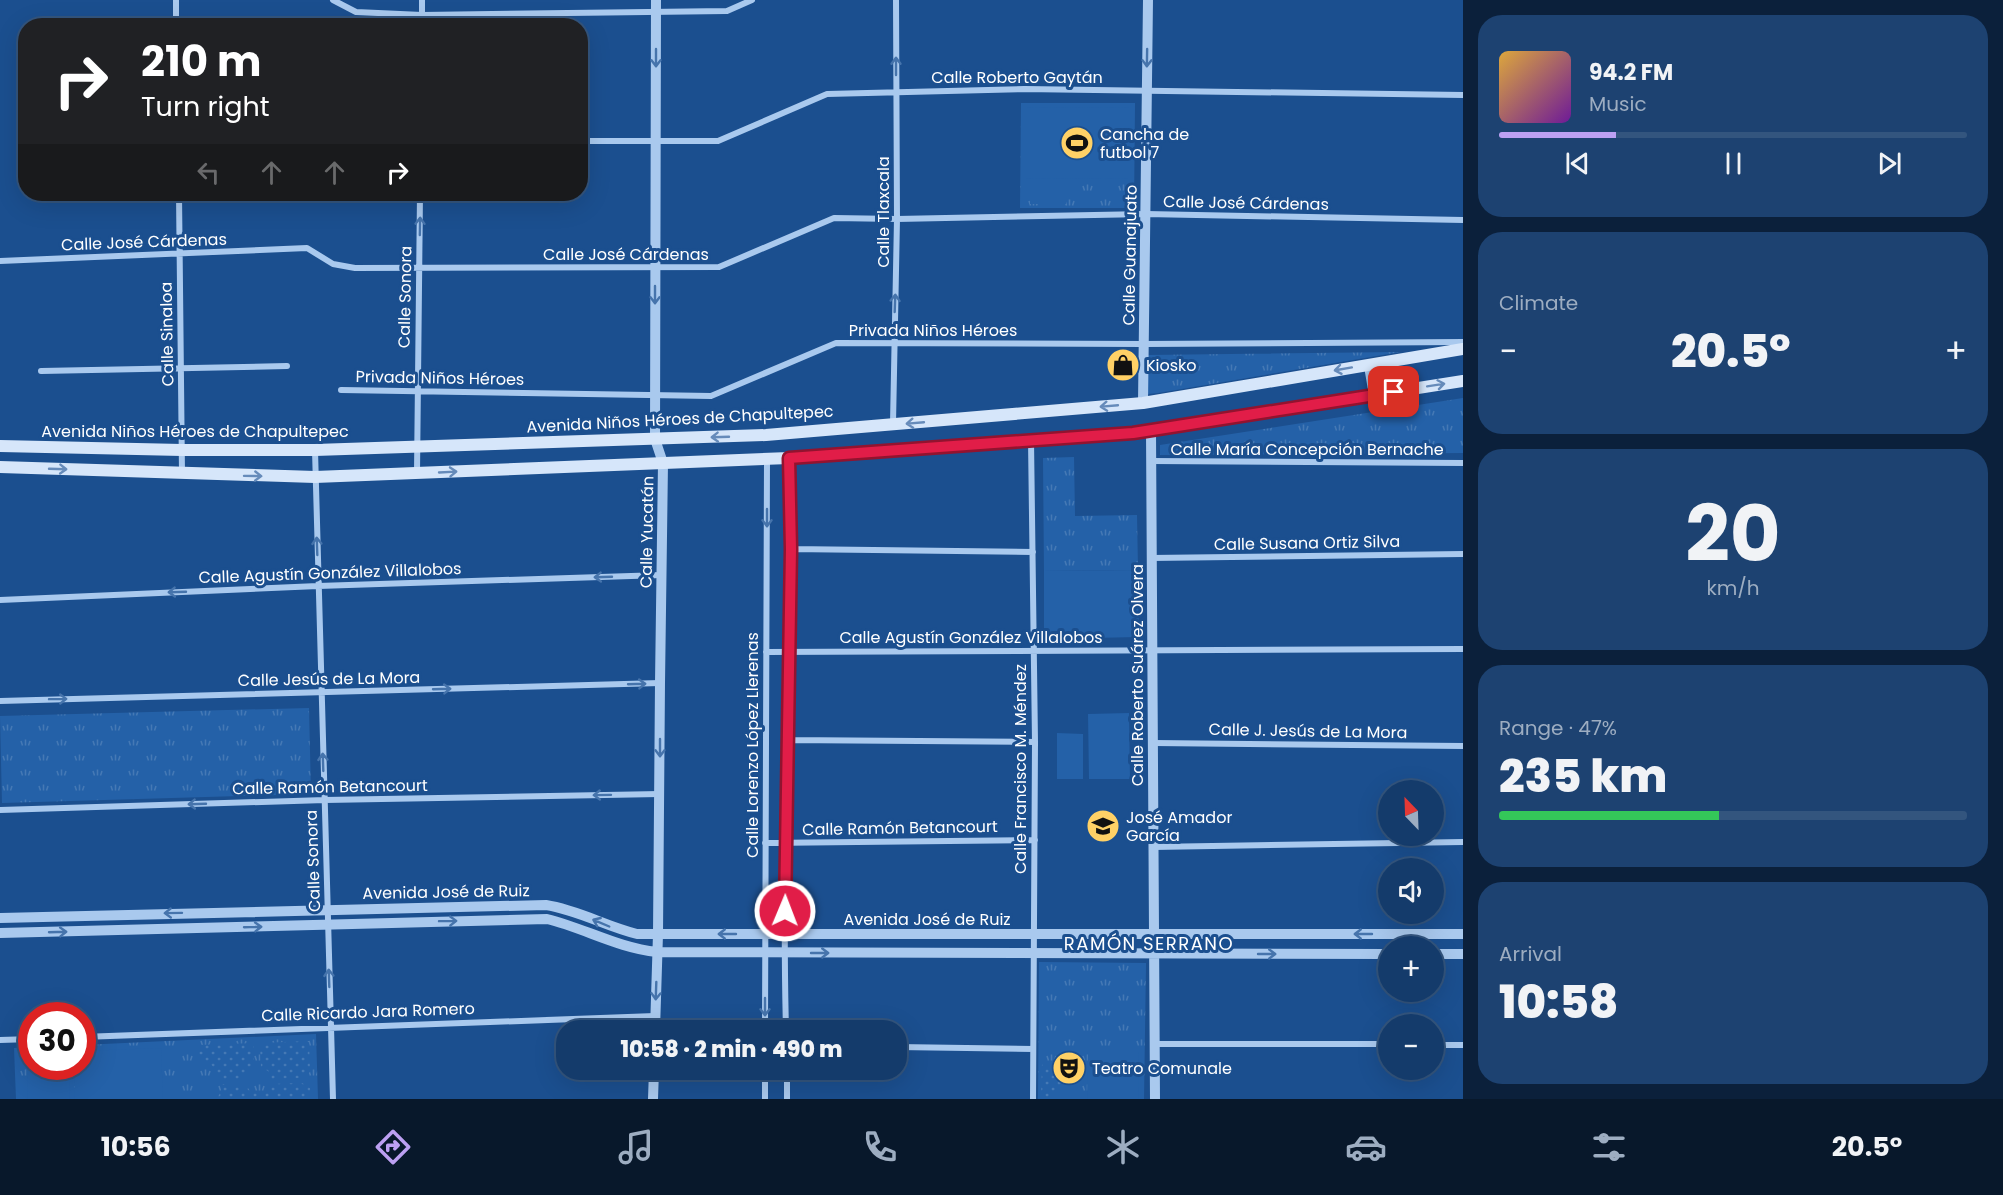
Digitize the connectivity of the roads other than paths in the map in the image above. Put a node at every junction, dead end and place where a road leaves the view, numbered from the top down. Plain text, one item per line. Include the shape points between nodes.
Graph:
1 (176, 0) edge
2 (333, 0) edge
3 (422, 0) edge
4 (752, 0) edge
5 (896, 0) edge
6 (1148, 0) edge
7 (656, 6) edge
8 (422, 15) junction
9 (176, 18) edge
10 (1147, 90) junction
11 (896, 91) junction
12 (1463, 94) edge
13 (588, 141) edge
14 (656, 142) junction
15 (178, 201) edge
16 (420, 201) edge
17 (1146, 214) junction
18 (897, 219) junction
19 (1463, 220) edge
20 (179, 253) junction
21 (0, 261) edge
22 (419, 267) junction
23 (655, 267) junction
24 (1463, 342) edge
25 (894, 343) junction
26 (1144, 344) junction
27 (1463, 349) edge
28 (1366, 365) junction
29 (287, 366) dead end
30 (181, 368) junction
31 (41, 371) dead end
32 (1463, 381) edge
33 (341, 390) dead end
34 (418, 392) junction
35 (655, 396) junction
36 (1372, 396) junction
37 (1143, 403) junction
38 (893, 424) junction
39 (1151, 431) junction
40 (655, 439) junction
41 (1030, 439) junction
42 (0, 446) edge
43 (418, 446) junction
44 (182, 450) junction
45 (315, 450) junction
46 (789, 458) junction
47 (767, 459) junction
48 (1151, 461) junction
49 (663, 463) junction
50 (1463, 463) edge
51 (0, 467) edge
52 (182, 474) junction
53 (417, 474) junction
54 (315, 477) junction
55 (791, 549) junction
56 (1033, 552) junction
57 (1463, 554) edge
58 (1151, 558) junction
59 (662, 575) junction
60 (318, 586) junction
61 (0, 600) edge
62 (1463, 649) edge
63 (1152, 650) junction
64 (1033, 651) junction
65 (766, 652) junction
66 (789, 652) junction
67 (660, 683) junction
68 (321, 692) junction
69 (0, 701) edge
70 (786, 740) junction
71 (1035, 742) junction
72 (1153, 743) junction
73 (1463, 746) edge
74 (660, 794) junction
75 (324, 800) junction
76 (0, 810) edge
77 (1035, 840) junction
78 (786, 842) junction
79 (1463, 842) edge
80 (765, 843) junction
81 (1153, 847) junction
82 (328, 910) junction
83 (0, 918) edge
84 (328, 924) junction
85 (0, 933) edge
86 (658, 934) junction
87 (765, 934) junction
88 (784, 934) junction
89 (1035, 934) junction
90 (1154, 934) junction
91 (1463, 934) edge
92 (657, 952) junction
93 (765, 952) junction
94 (784, 952) junction
95 (1034, 953) junction
96 (1154, 954) junction
97 (1378, 954) edge
98 (1444, 954) edge
99 (1463, 954) edge
100 (655, 1016) junction
101 (655, 1020) edge
102 (765, 1020) edge
103 (786, 1020) edge
104 (331, 1026) junction
105 (96, 1035) edge
106 (18, 1039) edge
107 (0, 1040) edge
108 (1155, 1044) junction
109 (1378, 1044) edge
110 (1444, 1045) edge
111 (1463, 1045) edge
112 (907, 1047) edge
113 (1033, 1048) junction
114 (654, 1080) edge
115 (765, 1080) edge
116 (787, 1080) edge
117 (333, 1099) edge
118 (653, 1099) edge
119 (765, 1099) edge
120 (788, 1099) edge
121 (1033, 1099) edge
122 (1155, 1099) edge

1 - 9 street
2 - 8 street via 356,12
3 - 8 street
4 - 7 street via 727,11
11 -> 5 street, Calle Tlaxcala
6 -> 10 street, Calle Guanajuato
7 - 8 street
7 -> 14 street, Calle Yucatán
10 - 11 street, Calle Roberto Gaytán
10 - 12 street, Calle Roberto Gaytán
10 - 17 street, Calle Guanajuato
11 - 14 street, Calle Roberto Gaytán via 827,94 718,141
11 - 18 street, Calle Tlaxcala
13 - 14 street, Calle Roberto Gaytán
14 - 23 street, Calle Yucatán
15 - 20 street, Calle Sinaloa
22 -> 16 street, Calle Sonora
17 - 18 street, Calle José Cárdenas
17 - 19 street, Calle José Cárdenas
17 - 26 street, Calle Guanajuato
18 - 23 street, Calle José Cárdenas via 834,218 719,267
25 -> 18 street, Calle Tlaxcala
20 - 21 street, Calle José Cárdenas
20 - 22 street, Calle José Cárdenas via 307,248 333,264 355,268
20 - 30 street, Calle Sinaloa
22 - 23 street, Calle José Cárdenas
22 - 34 street, Calle Sonora
23 -> 35 street, Calle Yucatán
24 - 26 street, Privada Niños Héroes
25 - 26 street, Privada Niños Héroes
25 - 35 street, Privada Niños Héroes via 836,343 711,396
25 - 38 street, Calle Tlaxcala
26 - 37 street, Calle Guanajuato
27 - 28 main road, Avenida Niños Héroes de Chapultepec
28 - 36 street
28 -> 37 main road, Avenida Niños Héroes de Chapultepec
29 - 30 street
30 - 31 street
30 - 44 street, Calle Sinaloa
36 -> 32 main road
33 - 34 street, Privada Niños Héroes
34 - 35 street, Privada Niños Héroes
34 - 43 street, Calle Sonora
35 - 40 street, Calle Yucatán
36 - 39 main road
37 -> 38 main road, Avenida Niños Héroes de Chapultepec
38 -> 40 main road, Avenida Niños Héroes de Chapultepec
39 - 41 main road
39 - 48 street, Calle Roberto Suárez Olvera
40 - 43 main road, Avenida Niños Héroes de Chapultepec
40 - 49 street, Calle Yucatán
41 - 46 main road
41 - 56 street, Calle Francisco M. Méndez
42 - 44 main road, Avenida Niños Héroes de Chapultepec
43 - 45 main road, Avenida Niños Héroes de Chapultepec
43 - 53 street, Calle Sonora
44 - 45 main road, Avenida Niños Héroes de Chapultepec
44 - 52 street, Calle Sinaloa
45 - 54 street, Calle Sonora
46 - 47 main road
46 - 55 street, Calle Lorenzo López Llerenas
47 - 49 main road
47 -> 65 street, Calle Lorenzo López Llerenas
48 - 50 street, Calle María Concepción Bernache
48 - 58 street, Calle Roberto Suárez Olvera
53 -> 49 main road
49 - 59 street, Calle Yucatán
51 -> 52 main road
52 -> 54 main road
53 - 54 main road
60 -> 54 street, Calle Sonora
55 - 56 street
55 - 66 street, Calle Lorenzo López Llerenas
56 - 64 street, Calle Francisco M. Méndez
57 - 58 street, Calle Susana Ortiz Silva
58 - 63 street, Calle Roberto Suárez Olvera
59 -> 60 street, Calle Agustín González Villalobos
59 - 67 street, Calle Yucatán
60 -> 61 street, Calle Agustín González Villalobos
60 - 68 street, Calle Sonora
62 - 63 street, Calle Agustín González Villalobos
63 - 64 street, Calle Agustín González Villalobos
63 - 72 street, Calle Roberto Suárez Olvera
64 - 66 street, Calle Agustín González Villalobos
64 - 71 street, Calle Francisco M. Méndez
65 - 66 street, Calle Agustín González Villalobos
65 - 80 street, Calle Lorenzo López Llerenas
66 - 70 street, Calle Lorenzo López Llerenas
68 -> 67 street, Calle Jesús de La Mora
67 -> 74 street, Calle Yucatán
69 -> 68 street, Calle Jesús de La Mora
75 -> 68 street, Calle Sonora
70 - 71 street
70 - 78 street, Calle Lorenzo López Llerenas
71 - 77 street, Calle Francisco M. Méndez
72 - 73 street, Calle J. Jesús de La Mora
72 - 81 street, Calle Roberto Suárez Olvera
74 -> 75 street, Calle Ramón Betancourt
74 - 86 street, Calle Yucatán
75 -> 76 street, Calle Ramón Betancourt
75 - 82 street, Calle Sonora
77 - 78 street, Calle Ramón Betancourt
77 - 89 street, Calle Francisco M. Méndez
78 - 80 street, Calle Ramón Betancourt
78 - 88 street, Calle Lorenzo López Llerenas
79 - 81 street
80 - 87 street, Calle Lorenzo López Llerenas
81 - 90 street, Calle Roberto Suárez Olvera
82 -> 83 street, Avenida José de Ruiz
82 - 84 street, Calle Sonora
86 -> 82 street, Avenida José de Ruiz via 615,928 568,908 546,905
85 -> 84 street, Avenida José de Ruiz
84 -> 92 street, Avenida José de Ruiz via 547,919 638,950
104 -> 84 street, Calle Sonora
87 -> 86 street, Avenida José de Ruiz
86 - 92 street, Calle Yucatán
87 - 88 street, Avenida José de Ruiz
87 - 93 street, Calle Lorenzo López Llerenas
88 - 89 street, Avenida José de Ruiz
88 - 94 street, Calle Lorenzo López Llerenas
89 - 90 street, Avenida José de Ruiz
89 - 95 street, Calle Francisco M. Méndez
91 -> 90 street, Avenida José de Ruiz
90 - 96 street, Calle Roberto Suárez Olvera
92 - 93 street, Avenida José de Ruiz
92 -> 100 street, Calle Yucatán
93 - 94 street, Avenida José de Ruiz
93 -> 102 street, Calle Lorenzo López Llerenas
94 -> 95 street, Avenida José de Ruiz
94 - 103 street, Calle Lorenzo López Llerenas
95 - 96 street, Avenida José de Ruiz
95 - 113 street, Calle Francisco M. Méndez
96 -> 97 street, Avenida José de Ruiz
96 - 108 street, Calle Roberto Suárez Olvera
98 - 99 street
100 - 101 street, Calle Yucatán
100 - 104 street, Calle Ricardo Jara Romero
104 - 105 street, Calle Ricardo Jara Romero
104 - 117 street, Calle Sonora
106 - 107 street
108 - 109 street
108 - 122 street, Calle Roberto Suárez Olvera
110 - 111 street
112 - 113 street
113 - 121 street, Calle Francisco M. Méndez
114 - 118 street
115 - 119 street
116 - 120 street

